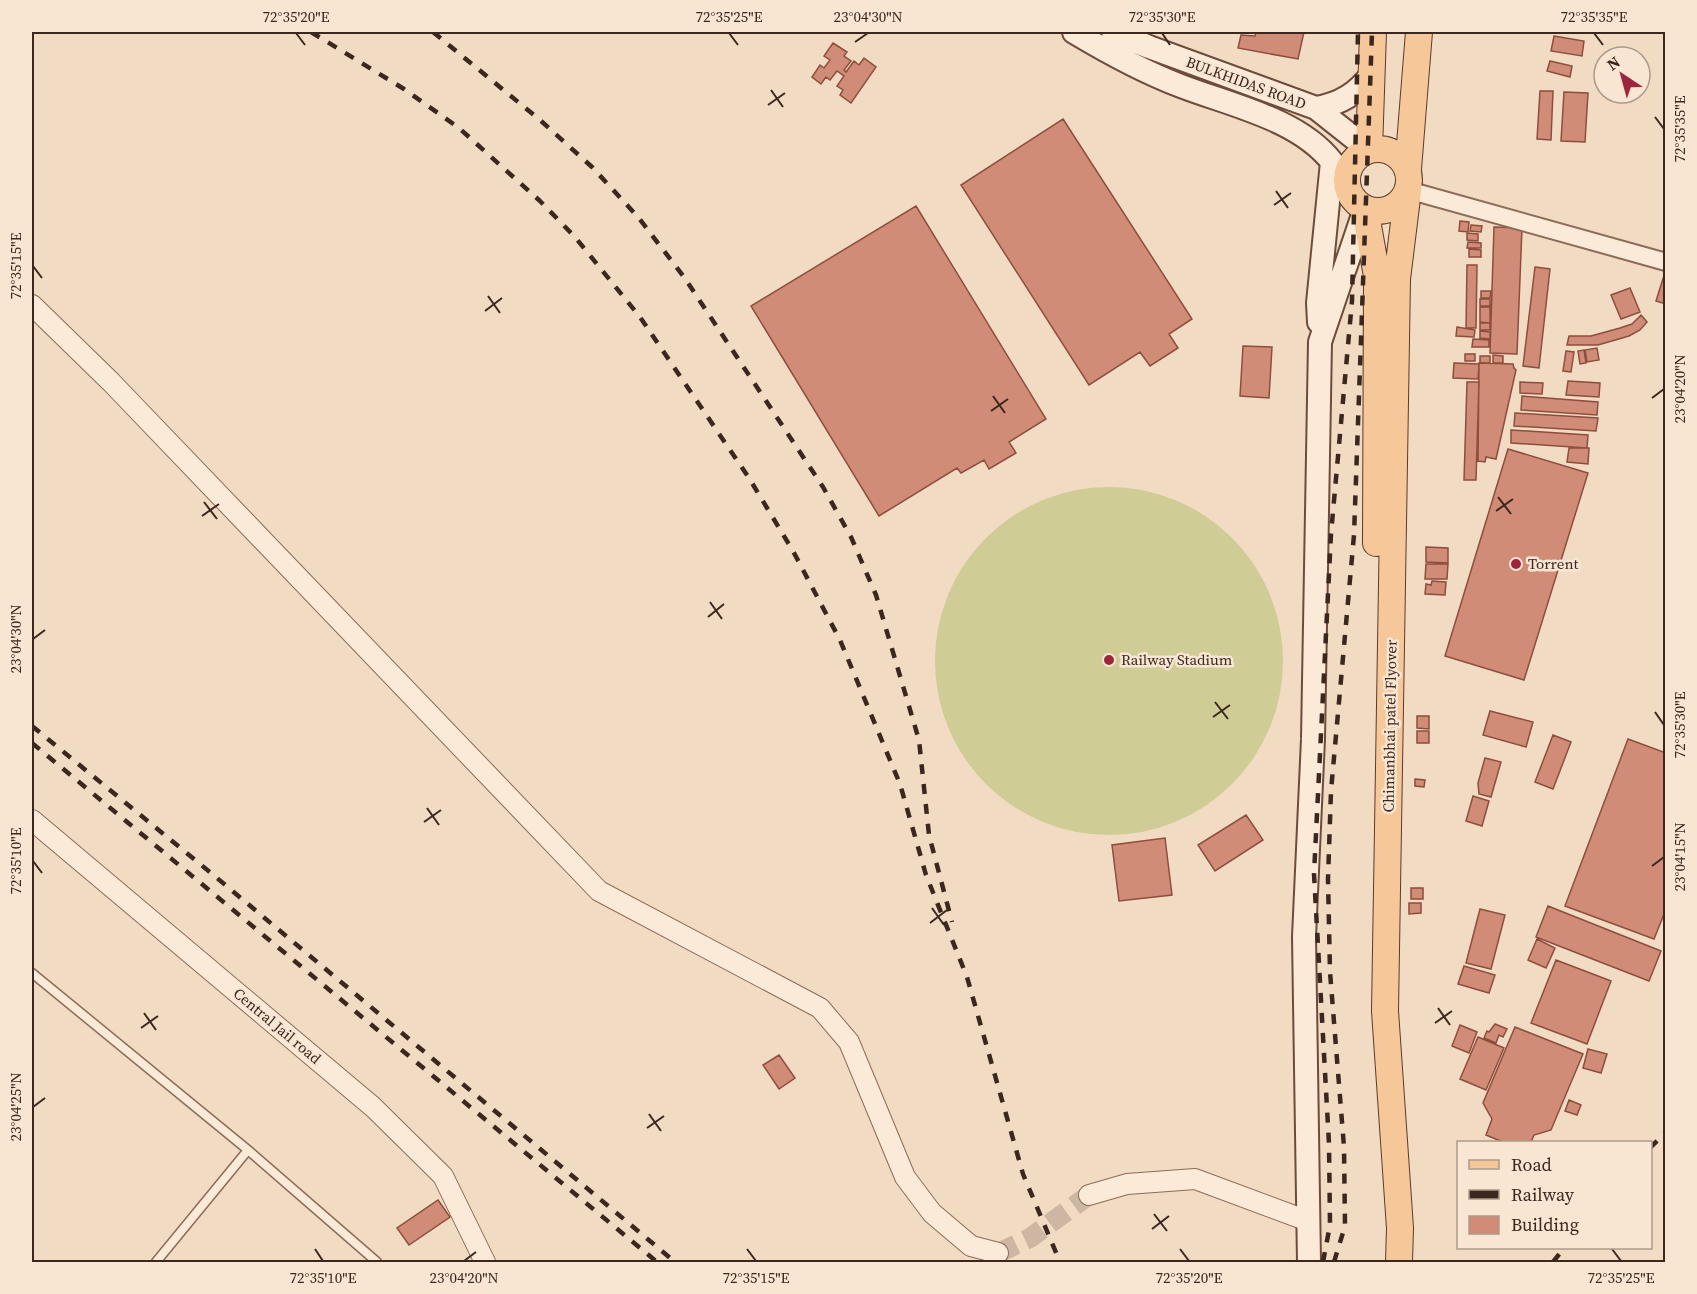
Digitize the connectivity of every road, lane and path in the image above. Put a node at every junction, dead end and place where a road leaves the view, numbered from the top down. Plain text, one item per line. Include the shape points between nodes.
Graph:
1 (1074, 32) edge
2 (1113, 32) edge
3 (1373, 32) edge
4 (1419, 32) edge
5 (1372, 74) junction
6 (1316, 108) junction
7 (1370, 150) junction
8 (1332, 162) junction
9 (1408, 180) junction
10 (1348, 190) junction
11 (1365, 209) junction
12 (1665, 262) edge
13 (1387, 277) junction
14 (32, 305) edge
15 (1320, 342) junction
16 (32, 820) edge
17 (32, 973) edge
18 (248, 1150) junction
19 (1089, 1195) tunnel mouth
20 (1308, 1221) junction
21 (998, 1253) tunnel mouth
22 (156, 1263) edge
23 (377, 1263) edge
24 (485, 1263) edge
25 (1309, 1263) edge
26 (1384, 1263) edge
27 (1399, 1263) edge

1 - 8 main road via 1180,86 1265,115 1312,142
2 - 6 main road, BULKHIDAS ROAD
3 - 5 main road
4 - 9 main road, Chimanbhai patel Flyover
5 - 6 main road via 1341,102
5 - 7 main road
6 - 7 main road, BULKHIDAS ROAD
7 - 9 main road via 1381,148 1402,159
7 - 10 main road via 1350,165
8 - 10 main road
8 - 15 main road via 1318,303
9 - 11 main road via 1402,202 1378,212
9 - 12 street
9 - 13 main road, Chimanbhai patel Flyover
10 - 11 main road
11 - 13 main road, Chimanbhai patel Flyover
11 - 15 main road
13 - 26 main road, Chimanbhai patel Flyover via 1370,1011
13 - 27 main road, Chimanbhai patel Flyover via 1385,1011
14 - 21 street via 111,382 600,891 820,1008 849,1042 905,1178 932,1213 971,1246
15 - 20 main road via 1313,739 1304,937
16 - 24 street, Central Jail road via 373,1107 443,1176
17 - 18 lane
18 - 22 lane
18 - 23 lane
19 - 20 street via 1126,1184 1195,1179
20 - 25 main road

